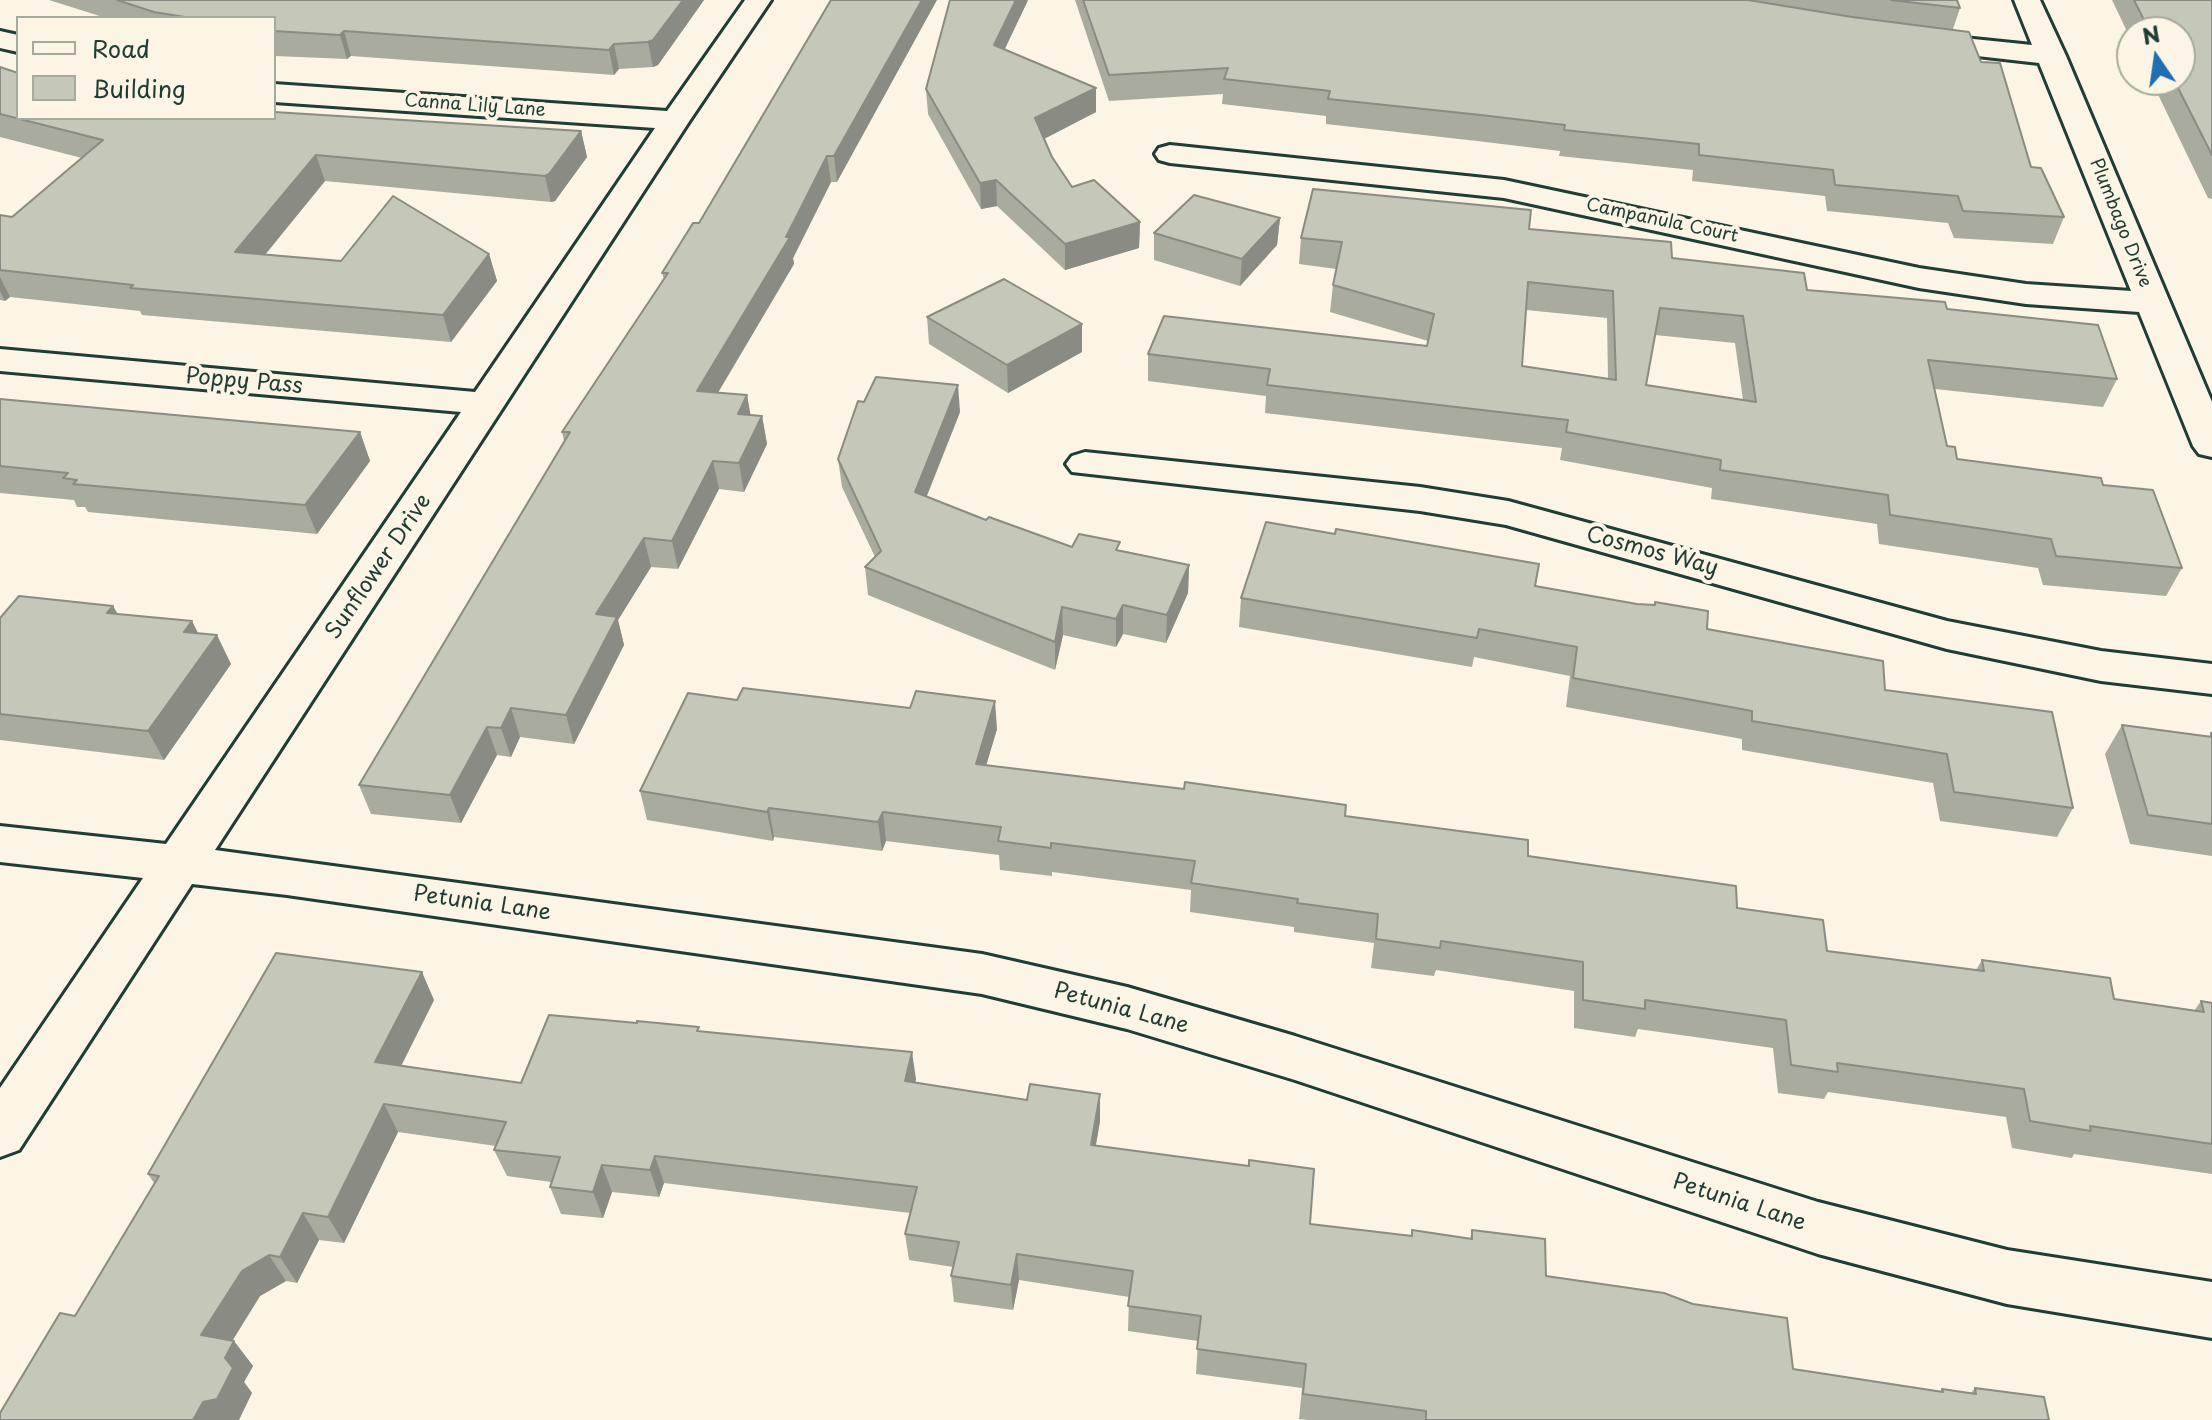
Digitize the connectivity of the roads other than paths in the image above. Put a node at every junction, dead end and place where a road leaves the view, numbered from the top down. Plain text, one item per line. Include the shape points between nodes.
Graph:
1 (758, 0) edge
2 (2027, 0) edge
3 (1888, 37) edge
4 (2052, 56) junction
5 (276, 93) edge
6 (675, 120) junction
7 (1170, 154) dead end
8 (2152, 303) junction
9 (0, 360) edge
10 (489, 404) junction
11 (2212, 446) edge
12 (1085, 464) dead end
13 (2212, 679) edge
14 (0, 844) edge
15 (181, 865) junction
16 (0, 1133) edge
17 (2212, 1310) edge

1 - 6 street, Sunflower Drive
2 - 4 street, Plumbago Drive
3 - 4 street
4 - 8 street, Plumbago Drive
5 - 6 street, Canna Lily Lane
6 - 10 street, Sunflower Drive
7 - 8 street, Campanula Court via 1504,189 1919,278 2026,294
8 - 11 street, Plumbago Drive
9 - 10 street, Poppy Pass
10 - 15 street, Sunflower Drive
12 - 13 street, Cosmos Way via 1508,513 1947,635 2101,666
14 - 15 street, Petunia Lane
15 - 16 street, Sunflower Drive
15 - 17 street, Petunia Lane via 982,974 1127,1008 1295,1058 1818,1228 2007,1277

